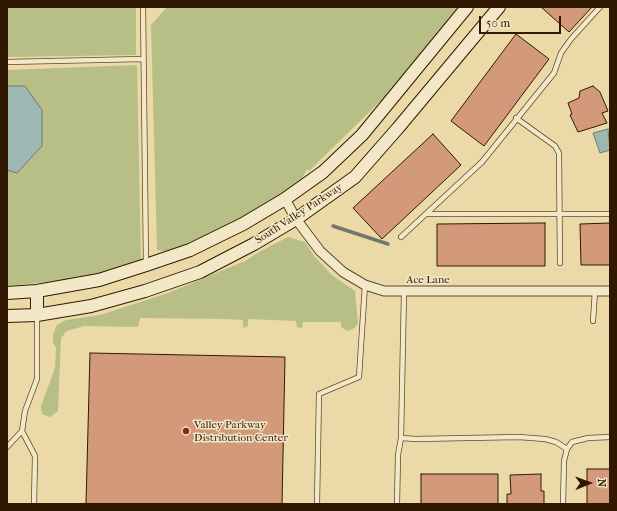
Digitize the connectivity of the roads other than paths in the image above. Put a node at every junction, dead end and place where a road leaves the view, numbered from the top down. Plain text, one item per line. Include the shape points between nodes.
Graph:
1 (143, 7) edge
2 (467, 7) edge
3 (499, 7) edge
4 (600, 7) edge
5 (143, 59) junction
6 (7, 62) edge
7 (516, 118) junction
8 (285, 199) junction
9 (426, 214) junction
10 (560, 214) junction
11 (610, 214) edge
12 (296, 219) junction
13 (401, 237) dead end
14 (560, 263) dead end
15 (146, 266) junction
16 (365, 285) junction
17 (37, 291) junction
18 (595, 291) junction
19 (610, 291) edge
20 (404, 292) junction
21 (7, 293) edge
22 (37, 315) junction
23 (7, 316) edge
24 (594, 321) dead end
25 (22, 431) junction
26 (610, 437) edge
27 (401, 438) junction
28 (7, 447) edge
29 (567, 449) junction
30 (34, 504) edge
31 (317, 504) edge
32 (397, 504) edge
33 (563, 504) edge

1 - 5 lane
2 - 8 main road, South Valley Parkway via 362,135 323,172
3 - 12 main road, South Valley Parkway via 355,177
4 - 7 lane via 561,52 554,73
5 - 6 lane
5 - 15 lane
7 - 9 lane via 482,162
7 - 10 lane via 555,146 559,153
8 - 12 street, Ace Lane
8 - 15 main road, South Valley Parkway via 243,224 190,250
9 - 10 lane
9 - 13 lane
10 - 11 lane
10 - 14 lane
12 - 16 street, Ace Lane via 320,251 344,272
12 - 22 main road, South Valley Parkway via 200,272 91,306
15 - 17 main road, South Valley Parkway via 99,280
16 - 20 street, Ace Lane via 384,291
16 - 31 lane via 359,377 319,394
17 - 21 main road, South Valley Parkway
17 - 22 main road
18 - 19 street, Ace Lane
18 - 20 street, Ace Lane
18 - 24 lane
20 - 27 lane
22 - 23 main road, South Valley Parkway
22 - 25 lane via 37,379 25,411
25 - 28 lane
25 - 30 lane via 35,456
26 - 29 lane via 578,440 572,442
27 - 29 lane via 519,437 545,439
27 - 32 lane via 398,454
29 - 33 lane via 564,461

